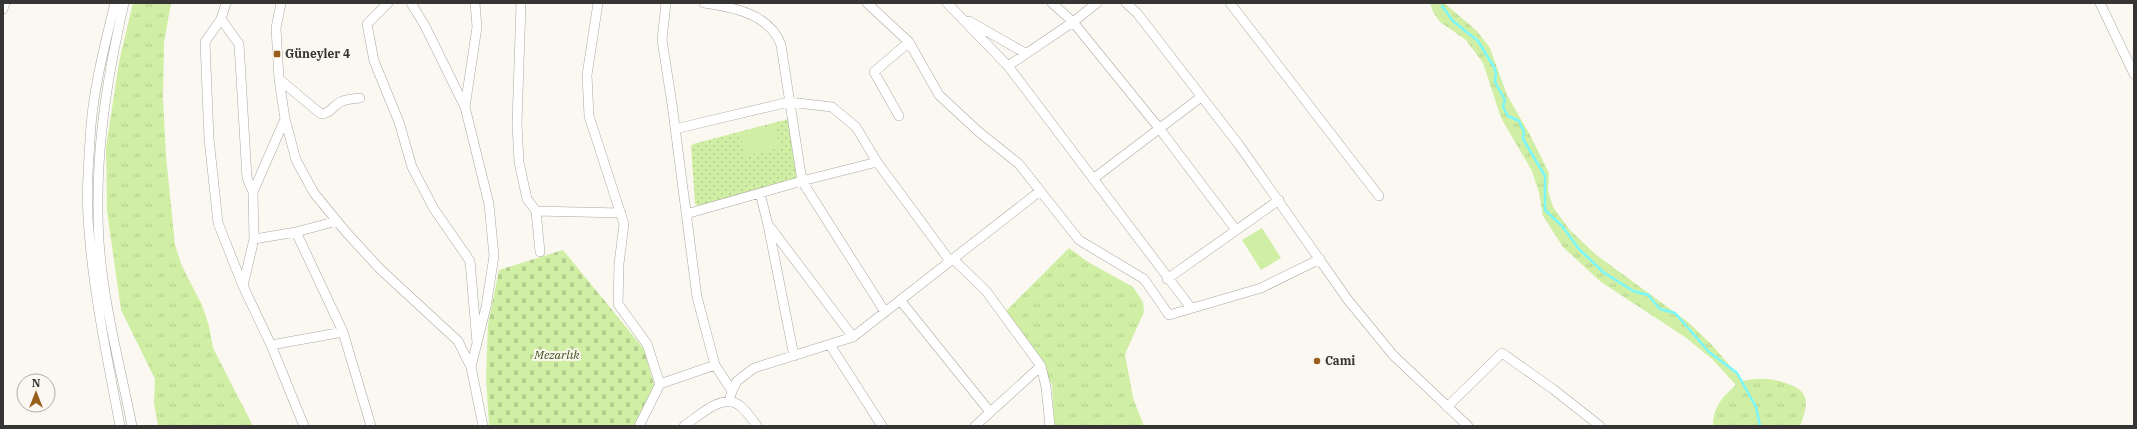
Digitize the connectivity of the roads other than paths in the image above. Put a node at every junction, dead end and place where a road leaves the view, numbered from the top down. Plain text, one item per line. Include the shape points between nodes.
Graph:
1 (5, 3) edge
2 (115, 3) edge
3 (124, 3) edge
4 (226, 3) edge
5 (281, 3) edge
6 (388, 3) edge
7 (411, 3) edge
8 (475, 3) edge
9 (521, 3) edge
10 (598, 3) edge
11 (666, 3) edge
12 (704, 3) edge
13 (867, 3) edge
14 (947, 3) edge
15 (1052, 3) edge
16 (1097, 3) edge
17 (1126, 3) edge
18 (1230, 3) edge
19 (2100, 3) edge
20 (3, 10) edge
21 (960, 16) junction
22 (221, 19) junction
23 (1073, 22) junction
24 (908, 42) junction
25 (1025, 53) junction
26 (1008, 66) junction
27 (2134, 74) edge
28 (279, 79) junction
29 (1201, 97) junction
30 (360, 98) dead end
31 (789, 102) junction
32 (465, 107) junction
33 (899, 116) dead end
34 (285, 119) junction
35 (1159, 128) junction
36 (675, 129) junction
37 (877, 162) junction
38 (1093, 179) junction
39 (802, 181) junction
40 (1040, 191) junction
41 (253, 192) junction
42 (760, 193) junction
43 (1379, 196) dead end
44 (1279, 200) junction
45 (536, 211) junction
46 (621, 213) junction
47 (686, 214) junction
48 (337, 221) junction
49 (768, 224) junction
50 (1236, 230) junction
51 (296, 232) junction
52 (254, 239) junction
53 (540, 252) dead end
54 (1320, 259) junction
55 (951, 260) junction
56 (1167, 279) junction
57 (243, 286) junction
58 (900, 300) junction
59 (1191, 308) junction
60 (885, 312) junction
61 (343, 332) junction
62 (852, 337) junction
63 (477, 343) junction
64 (271, 345) junction
65 (830, 345) junction
66 (794, 356) junction
67 (715, 365) junction
68 (1041, 366) junction
69 (471, 367) junction
70 (660, 384) junction
71 (732, 390) junction
72 (729, 401) junction
73 (1447, 407) junction
74 (990, 412) junction
75 (120, 426) edge
76 (132, 426) edge
77 (304, 426) edge
78 (371, 426) edge
79 (483, 426) edge
80 (639, 426) edge
81 (684, 426) edge
82 (757, 426) edge
83 (882, 426) edge
84 (975, 426) edge
85 (1050, 426) edge
86 (1468, 426) edge
87 (1600, 426) edge

1 - 20 street
2 - 75 street via 96,87 88,186 89,230 94,272
3 - 76 street via 103,105 97,197 105,287
4 - 22 street
5 - 28 street via 276,28
6 - 63 street via 367,24 374,61 399,122 412,167 434,209 470,261
7 - 32 street
8 - 32 street via 477,27
9 - 45 street via 517,124 519,162 527,199
10 - 46 street via 587,75 589,116
11 - 36 street via 662,40
12 - 31 street via 732,7 771,27 778,35
13 - 24 street
14 - 21 street
15 - 23 street
16 - 23 street
17 - 29 street
18 - 43 street
19 - 27 street
21 - 25 street
21 - 26 street
22 - 41 street via 239,44 247,178
22 - 57 street via 205,42 209,139 218,223
23 - 25 street
23 - 35 street
24 - 33 street via 874,72
24 - 40 street via 939,95 1019,164
25 - 26 street
26 - 38 street
28 - 30 street via 321,114 329,112 344,101
28 - 34 street
29 - 35 street
29 - 44 street
31 - 36 street
31 - 37 street via 832,107 856,127
31 - 39 street
32 - 63 street via 489,204 494,256
34 - 41 street
34 - 48 street via 296,160 314,193
35 - 38 street
35 - 50 street
36 - 47 street
37 - 39 street
37 - 55 street
38 - 56 street
39 - 42 street
39 - 60 street
40 - 55 street
40 - 59 street via 1079,240 1144,279 1169,315
41 - 52 street
42 - 47 street
42 - 49 street
44 - 50 street
44 - 54 street
45 - 46 street
45 - 53 street
46 - 70 street via 624,224 618,304 647,344
47 - 67 street via 697,297
48 - 51 street
48 - 69 street via 380,269 458,341
49 - 62 street
49 - 66 street
50 - 56 street
51 - 52 street
51 - 61 street
52 - 57 street
54 - 59 street via 1261,288
54 - 73 street via 1348,300 1393,355
55 - 58 street
55 - 68 street via 986,291
56 - 59 street
57 - 64 street
58 - 60 street
58 - 74 street
60 - 62 street
61 - 64 street
61 - 78 street
62 - 65 street
63 - 69 street
64 - 77 street
65 - 66 street
65 - 83 street
66 - 71 street via 744,373
67 - 70 street
67 - 71 street
68 - 74 street
68 - 85 street
69 - 79 street
70 - 80 street
71 - 72 street
72 - 81 street via 717,404
72 - 82 street via 740,406
73 - 86 street
73 - 87 street via 1502,354 1553,388
74 - 84 street

